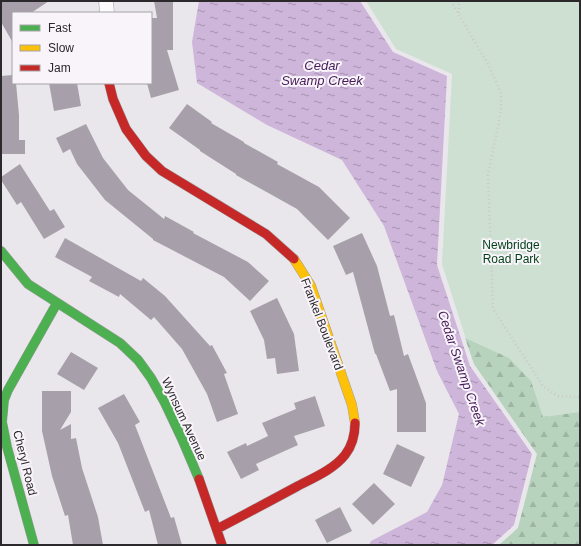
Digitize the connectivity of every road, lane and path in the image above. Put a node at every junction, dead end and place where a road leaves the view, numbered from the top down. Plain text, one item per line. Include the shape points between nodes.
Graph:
1 (106, 1) edge
2 (451, 1) edge
3 (459, 1) edge
4 (107, 12) edge
5 (459, 14) junction
6 (109, 84) edge
7 (1, 251) edge
8 (57, 303) junction
9 (580, 397) edge
10 (217, 529) junction
11 (34, 545) edge
12 (222, 545) edge

1 - 4 street
2 - 5 path
3 - 5 path
5 - 9 path via 489,66 501,93 501,111 488,175 493,309 543,386 558,396
6 - 10 street, Frankel Boulevard via 126,129 146,156 162,171 266,234 299,266 311,286 355,416 355,435 345,454 335,464
7 - 8 street, Wynsum Avenue via 28,284
8 - 10 street, Wynsum Avenue via 120,343 138,360 151,378 182,439
8 - 11 street, Cheryl Road via 4,400 2,422 7,447
10 - 12 street, Wynsum Avenue

